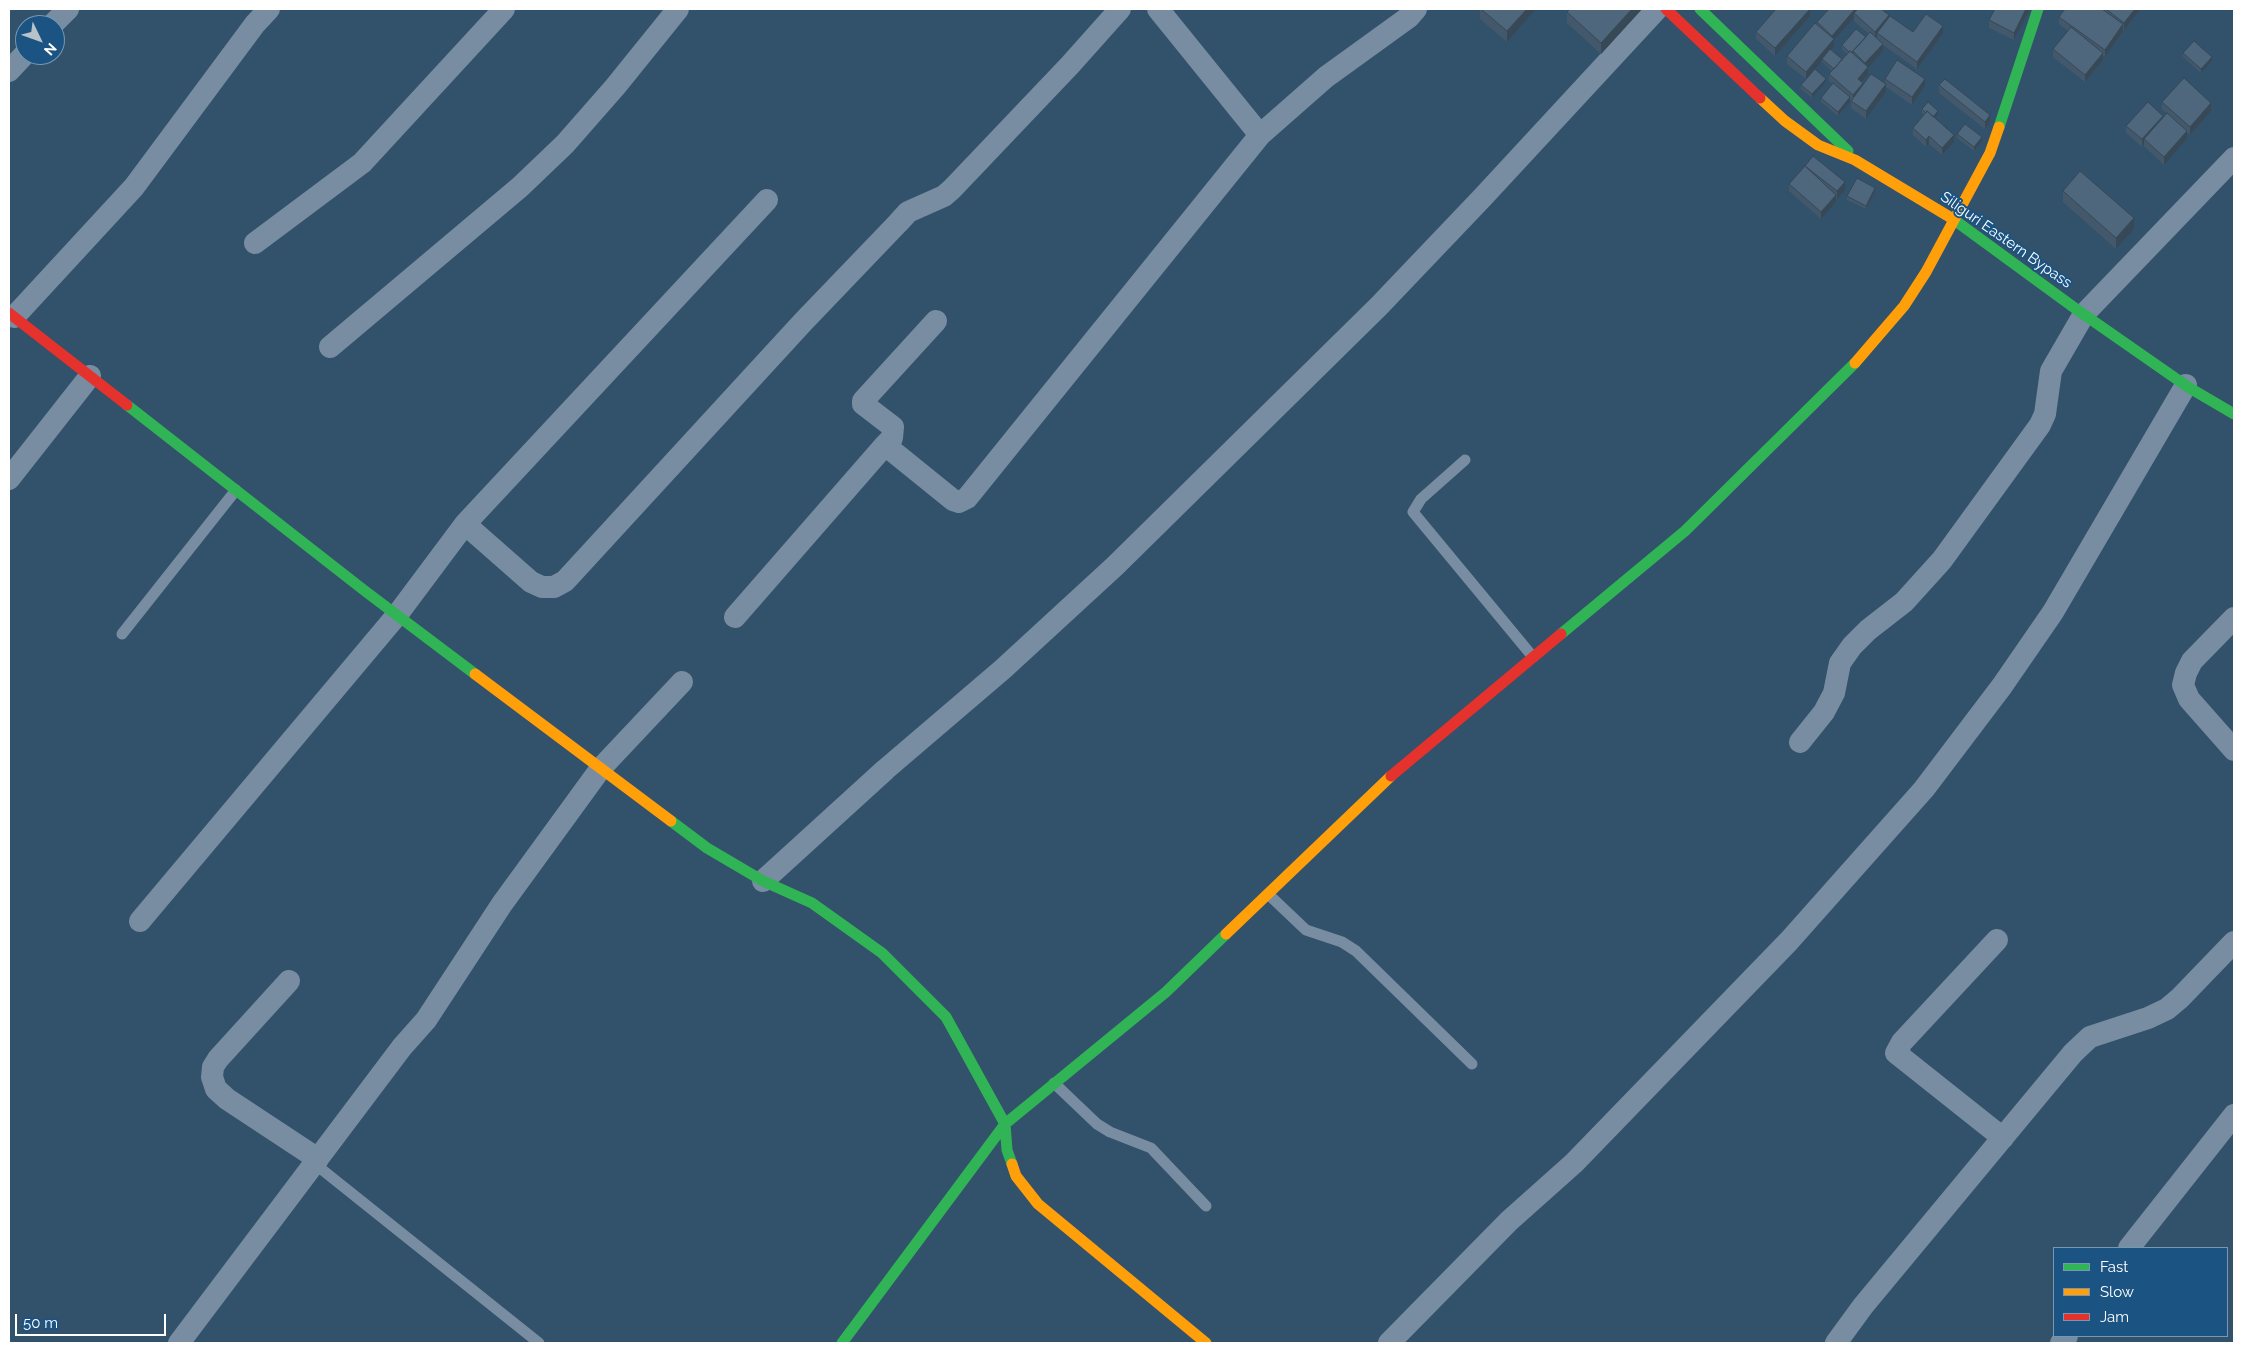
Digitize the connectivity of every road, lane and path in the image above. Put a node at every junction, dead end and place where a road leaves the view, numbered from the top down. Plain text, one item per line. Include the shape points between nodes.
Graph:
1 (269, 9) edge
2 (504, 9) edge
3 (678, 9) edge
4 (1120, 9) edge
5 (1158, 9) edge
6 (1416, 9) edge
7 (1657, 9) edge
8 (1666, 9) edge
9 (1700, 9) edge
10 (2038, 9) edge
11 (1260, 135) junction
12 (2234, 158) edge
13 (1855, 160) junction
14 (767, 200) dead end
15 (1953, 219) junction
16 (256, 243) dead end
17 (2084, 314) junction
18 (11, 315) edge
19 (936, 322) dead end
20 (330, 347) dead end
21 (2136, 350) junction
22 (2182, 375) junction
23 (90, 376) junction
24 (2234, 414) edge
25 (885, 445) junction
26 (1464, 460) dead end
27 (9, 479) edge
28 (236, 490) junction
29 (465, 524) junction
30 (397, 615) junction
31 (735, 617) dead end
32 (2234, 618) edge
33 (122, 634) dead end
34 (1534, 657) junction
35 (682, 682) dead end
36 (1800, 742) dead end
37 (2234, 750) edge
38 (601, 768) junction
39 (763, 881) junction
40 (1268, 894) junction
41 (140, 921) dead end
42 (1998, 940) dead end
43 (2234, 942) edge
44 (288, 981) dead end
45 (1472, 1064) dead end
46 (1054, 1083) junction
47 (2234, 1115) edge
48 (1005, 1124) junction
49 (2002, 1138) junction
50 (316, 1162) junction
51 (1206, 1206) dead end
52 (2130, 1247) edge
53 (180, 1343) edge
54 (539, 1343) edge
55 (842, 1343) edge
56 (1206, 1343) edge
57 (1390, 1343) edge
58 (1836, 1343) edge

1 - 18 street via 134,187
2 - 16 street via 362,163
3 - 20 street via 565,144 520,187
4 - 29 street via 952,189 908,212 565,581 554,587 542,587 531,582
5 - 11 street
6 - 11 street via 1326,77
7 - 39 street via 1379,306 1115,566
8 - 13 street, Siliguri Eastern Bypass via 1785,121 1818,145
9 - 13 street, Siliguri Eastern Bypass via 1831,133
10 - 15 street via 1990,153
11 - 25 street via 967,498 959,502 953,500
12 - 17 street
13 - 15 street, Siliguri Eastern Bypass
14 - 29 street
15 - 17 street, Siliguri Eastern Bypass
15 - 34 street via 1904,306 1848,371 1685,530
17 - 21 street, Siliguri Eastern Bypass
17 - 36 street via 2051,371 2045,414 2040,425 1942,560 1904,602 1852,646 1840,663 1834,693 1824,712
18 - 23 street
19 - 25 street via 863,401 892,427 892,438
21 - 22 street, Siliguri Eastern Bypass
21 - 22 street, Siliguri Eastern Bypass
22 - 24 street, Siliguri Eastern Bypass
22 - 57 street via 2053,612 1924,789 1789,941 1574,1163 1509,1221
23 - 27 street
23 - 28 street
25 - 31 street
26 - 34 lane via 1421,499 1413,512
28 - 30 street
28 - 33 lane
29 - 30 street
30 - 38 street
30 - 41 street
32 - 37 street via 2192,661 2183,685 2190,700
34 - 40 street via 1402,765
35 - 38 street
38 - 39 street via 707,848
38 - 50 street via 502,904 426,1020
39 - 48 street via 812,903 882,953 946,1017
40 - 45 lane via 1306,930 1342,942 1356,951
40 - 46 street via 1166,992
42 - 49 street via 1902,1042 1896,1053
43 - 49 street via 2167,1009 2090,1037
44 - 50 street via 218,1059 212,1077 216,1089 226,1099
46 - 48 street
46 - 51 lane via 1097,1124 1151,1148
47 - 52 street
48 - 55 street
48 - 56 street via 1007,1150 1016,1176 1038,1204
49 - 58 street
50 - 53 street
50 - 54 lane

